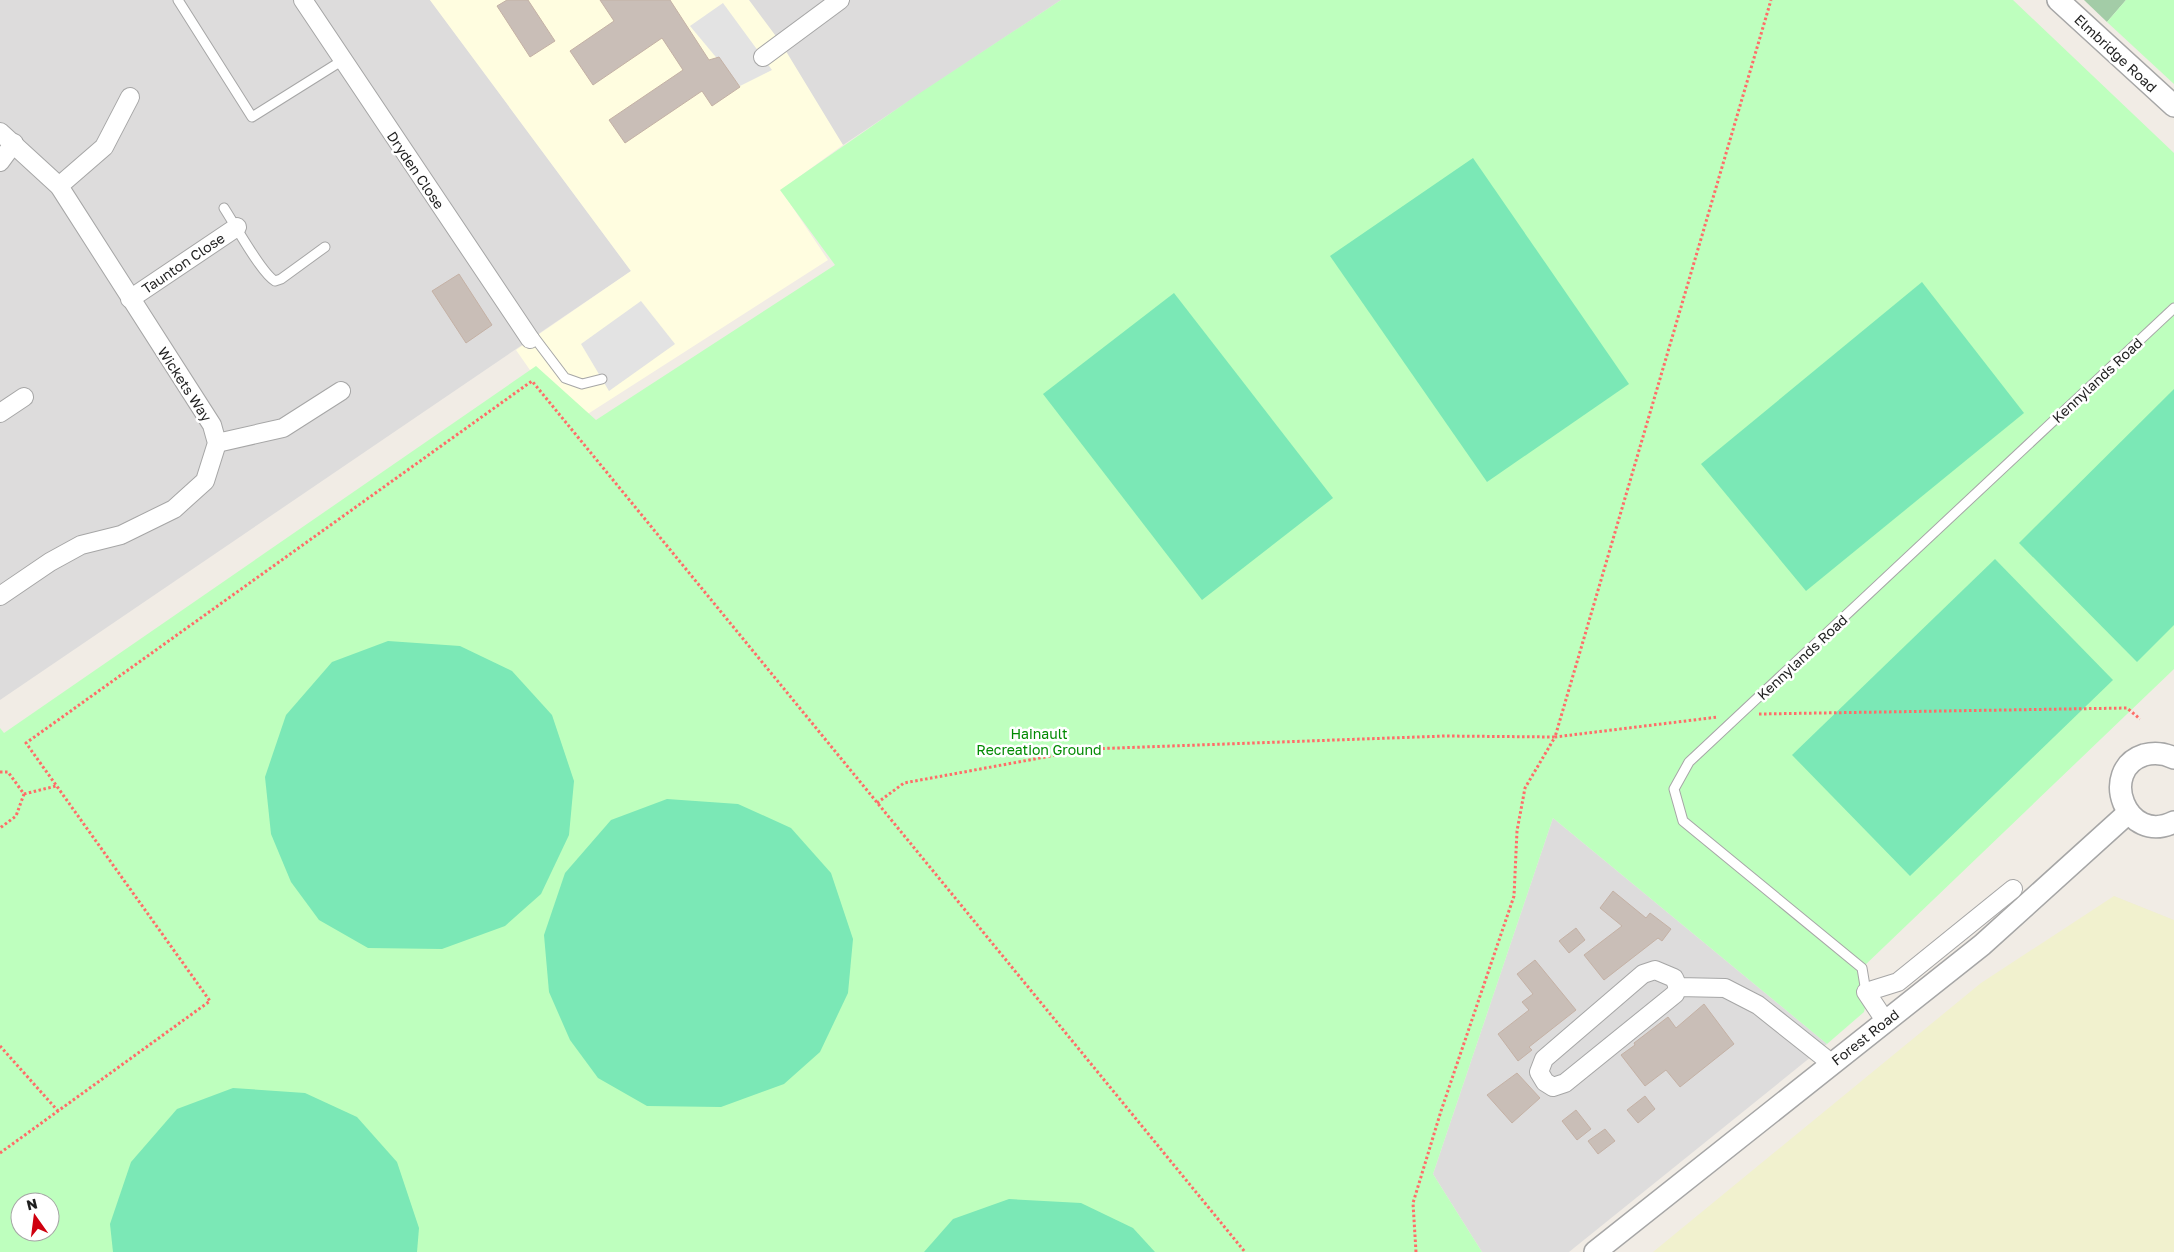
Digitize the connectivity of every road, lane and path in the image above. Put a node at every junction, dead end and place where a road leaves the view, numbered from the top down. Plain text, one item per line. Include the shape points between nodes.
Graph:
1 (178, 0) edge
2 (303, 0) edge
3 (840, 0) edge
4 (1771, 0) edge
5 (2060, 0) edge
6 (763, 57) dead end
7 (343, 60) junction
8 (130, 97) dead end
9 (2174, 106) edge
10 (0, 132) edge
11 (14, 143) junction
12 (0, 162) edge
13 (59, 186) junction
14 (224, 208) dead end
15 (236, 227) junction
16 (324, 247) dead end
17 (130, 299) junction
18 (2174, 308) edge
19 (530, 339) joint
20 (602, 380) dead end
21 (341, 391) dead end
22 (24, 397) dead end
23 (0, 413) edge
24 (217, 443) junction
25 (0, 596) edge
26 (1740, 714) junction
27 (2140, 719) dead end
28 (1555, 737) junction
29 (2174, 758) edge
30 (0, 772) edge
31 (56, 786) junction
32 (24, 794) junction
33 (877, 803) junction
34 (2128, 813) junction
35 (2174, 822) edge
36 (0, 828) edge
37 (2013, 889) dead end
38 (1678, 987) junction
39 (1866, 992) junction
40 (1886, 1022) junction
41 (0, 1046) edge
42 (1831, 1063) junction
43 (58, 1111) junction
44 (0, 1153) edge
45 (1245, 1252) edge
46 (1416, 1252) edge
47 (1594, 1252) edge

1 - 7 lane via 252,117
2 - 7 street, Dryden Close
3 - 6 street
4 - 28 path
5 - 9 street, Elmbridge Road
7 - 19 street, Dryden Close
8 - 13 street via 104,147
10 - 11 street, Wickets Way
11 - 12 street
11 - 13 street, Wickets Way
13 - 17 street, Wickets Way
14 - 15 lane
15 - 16 lane via 275,281
15 - 17 street, Taunton Close
17 - 24 street, Wickets Way via 212,425
18 - 26 lane, Kennylands Road
19 - 20 lane via 534,337 566,378 582,384
21 - 24 street via 283,428
22 - 23 street
24 - 25 street via 205,481 174,509 120,535 81,545
26 - 27 path via 2127,708
26 - 28 path
26 - 39 lane, Kennylands Road via 1689,762 1674,789 1682,821 1862,968
28 - 33 path via 1445,736 1089,749 904,783
28 - 46 path via 1525,788 1517,831 1514,896 1413,1203
29 - 34 street via 2154,753 2131,763 2120,789
30 - 32 path via 8,772
31 - 32 path
31 - 33 path via 26,743 532,381
31 - 43 path via 210,1001
32 - 36 path via 16,816
33 - 45 path
34 - 35 street via 2159,828
34 - 40 street, Forest Road via 1982,945
37 - 39 street via 1898,982
38 - 38 street via 1675,994 1565,1082 1553,1087 1545,1082 1539,1072 1544,1059 1642,974 1655,970 1674,978
38 - 42 street via 1725,988 1758,1005
39 - 40 street, Kennylands Road
40 - 42 street, Forest Road
41 - 43 path
42 - 47 street, Forest Road
43 - 44 path

